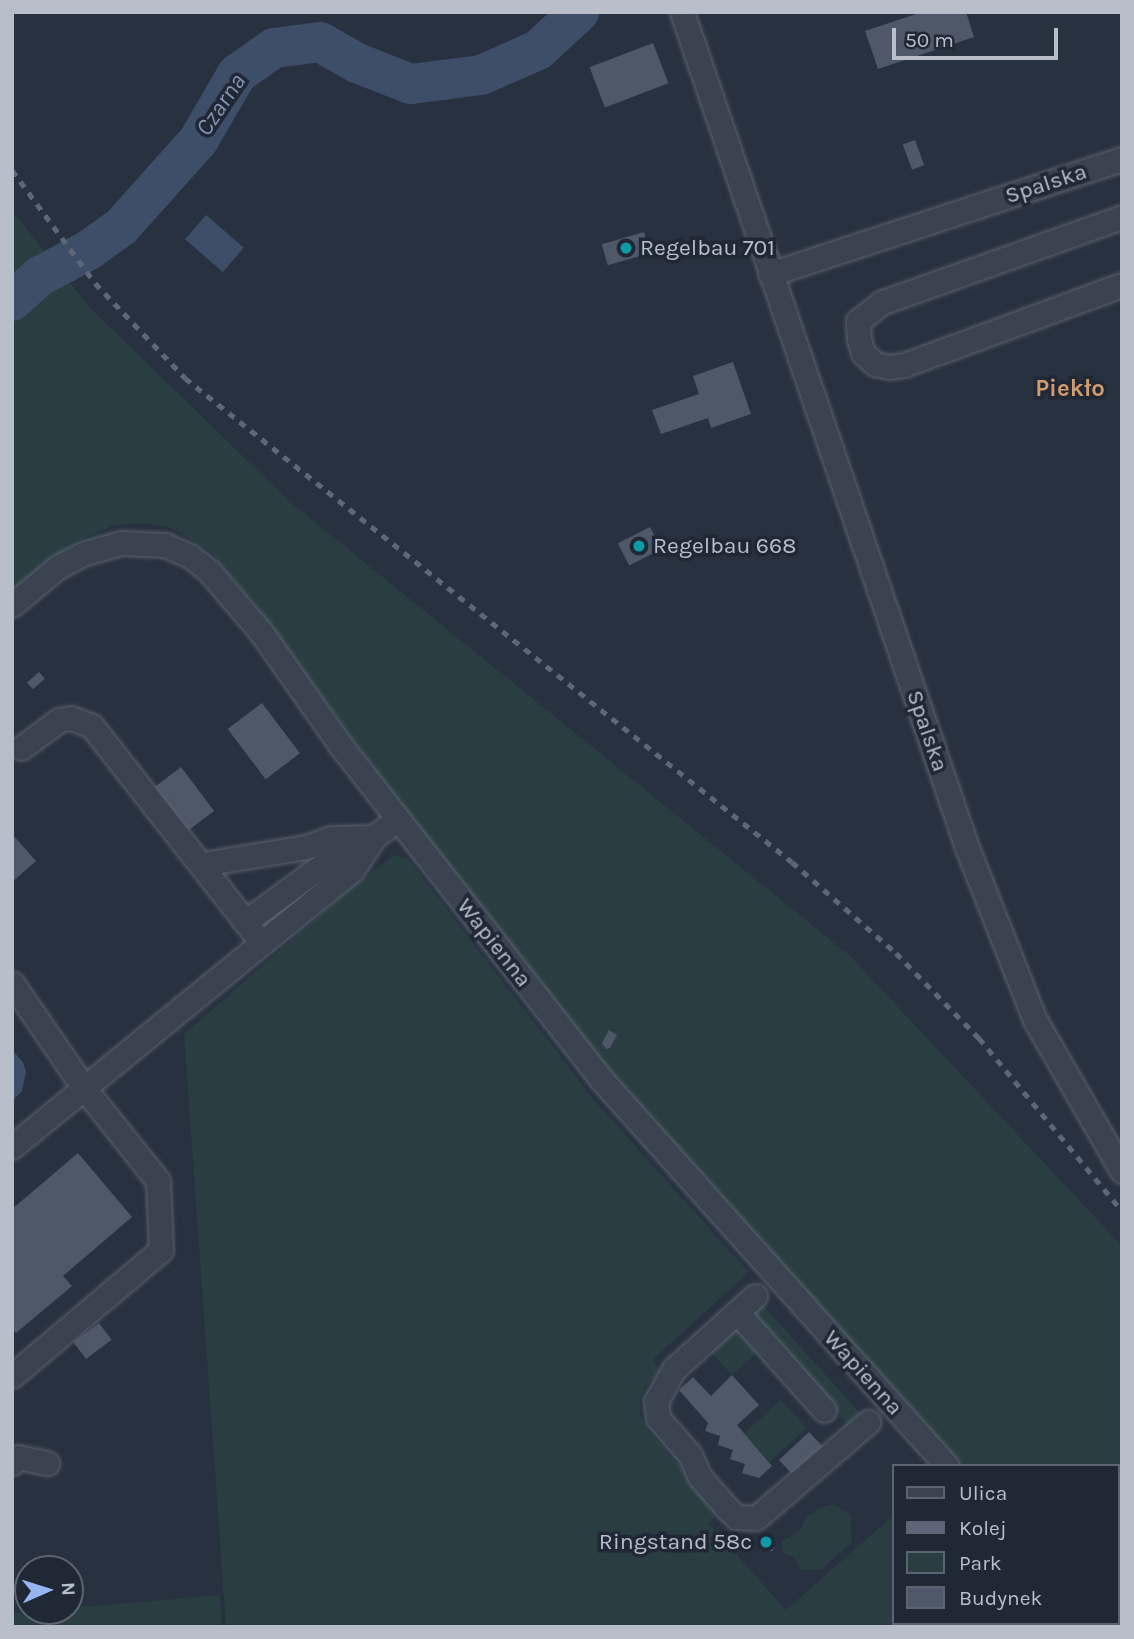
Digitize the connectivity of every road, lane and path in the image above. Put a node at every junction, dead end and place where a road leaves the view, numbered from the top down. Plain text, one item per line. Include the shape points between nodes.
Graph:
1 (682, 12) edge
2 (1122, 159) edge
3 (1122, 217) edge
4 (770, 274) junction
5 (1122, 285) edge
6 (12, 605) edge
7 (21, 748) dead end
8 (398, 819) junction
9 (374, 837) junction
10 (202, 864) junction
11 (245, 922) junction
12 (262, 943) junction
13 (16, 993) edge
14 (84, 1088) junction
15 (12, 1147) edge
16 (1122, 1171) edge
17 (755, 1296) dead end
18 (737, 1312) junction
19 (12, 1376) edge
20 (824, 1410) dead end
21 (868, 1422) dead end
22 (690, 1455) junction
23 (12, 1463) edge
24 (47, 1463) dead end
25 (945, 1464) edge
26 (746, 1505) dead end

1 - 4 street, Spalska
2 - 4 street, Spalska
3 - 5 street via 881,303 858,321 859,339 863,353 875,364 889,368 904,365
4 - 16 street, Spalska via 971,858 1035,1020
6 - 8 street, Wapienna via 58,567 100,547 144,542 190,556 261,632
7 - 10 street via 59,720 71,718 92,726
8 - 9 street
8 - 25 street, Wapienna via 601,1079
9 - 10 street via 331,838 306,847
9 - 11 street via 340,852
9 - 12 street via 352,870
10 - 11 street
11 - 12 street
12 - 14 street
13 - 14 street
14 - 15 street
14 - 19 street via 158,1181 162,1250
17 - 18 street
18 - 20 street
18 - 22 street via 674,1369 656,1401 658,1418
21 - 22 street via 767,1512 746,1520 736,1517 700,1477
22 - 26 street via 710,1466
23 - 24 street via 19,1457

